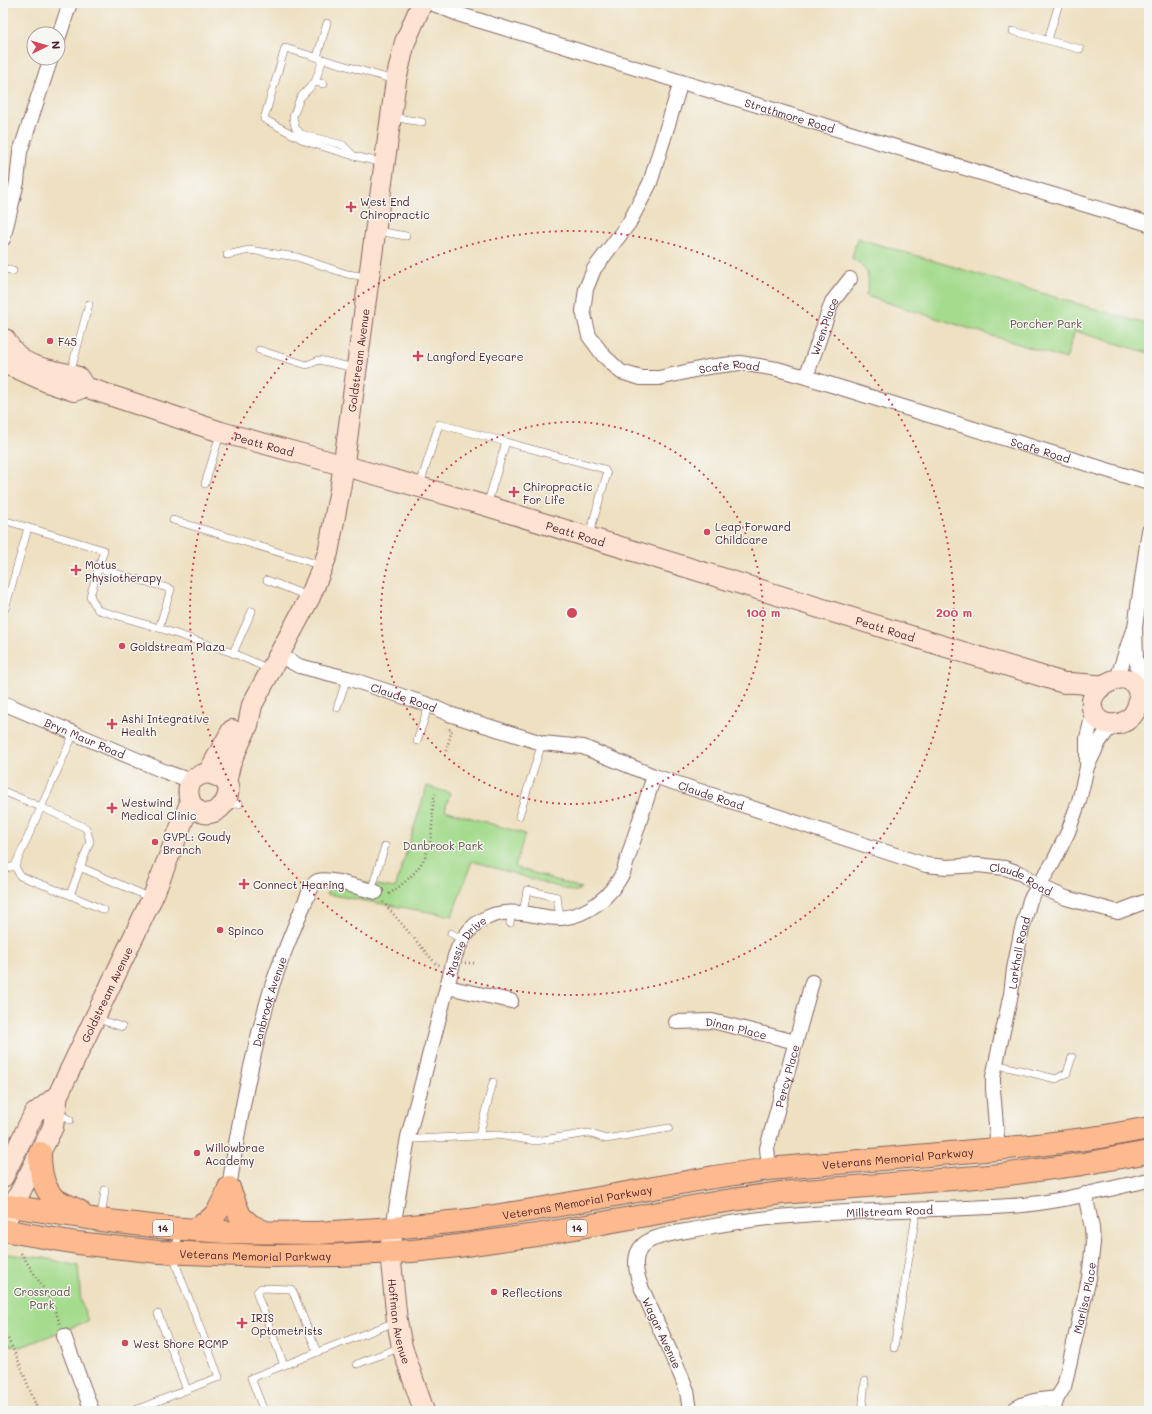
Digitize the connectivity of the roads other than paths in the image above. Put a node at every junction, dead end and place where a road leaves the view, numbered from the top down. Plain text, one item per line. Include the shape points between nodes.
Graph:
1 (70, 3) edge
2 (422, 3) edge
3 (431, 3) edge
4 (1059, 3) edge
5 (326, 23) dead end
6 (62, 26) edge
7 (1013, 30) dead end
8 (1048, 40) junction
9 (1080, 49) dead end
10 (320, 58) junction
11 (49, 66) edge
12 (396, 80) junction
13 (315, 82) junction
14 (681, 82) junction
15 (324, 84) dead end
16 (391, 117) junction
17 (422, 122) dead end
18 (354, 156) junction
19 (384, 164) junction
20 (1149, 224) edge
21 (375, 231) junction
22 (406, 236) dead end
23 (3, 239) edge
24 (227, 255) dead end
25 (3, 268) edge
26 (13, 270) dead end
27 (369, 277) junction
28 (850, 279) dead end
29 (89, 304) dead end
30 (259, 350) dead end
31 (3, 353) edge
32 (357, 368) junction
33 (70, 374) junction
34 (806, 377) junction
35 (85, 387) junction
36 (221, 432) junction
37 (506, 442) junction
38 (344, 465) junction
39 (1149, 483) edge
40 (205, 484) dead end
41 (419, 487) junction
42 (487, 506) junction
43 (3, 520) edge
44 (173, 520) dead end
45 (28, 528) junction
46 (1149, 531) edge
47 (588, 538) junction
48 (323, 567) junction
49 (98, 568) junction
50 (267, 580) dead end
51 (1145, 589) edge
52 (310, 597) junction
53 (3, 608) edge
54 (252, 610) dead end
55 (1135, 627) junction
56 (159, 628) junction
57 (233, 653) junction
58 (276, 663) junction
59 (347, 678) junction
60 (1109, 682) junction
61 (1064, 684) junction
62 (1145, 690) edge
63 (3, 703) edge
64 (252, 705) junction
65 (429, 705) junction
66 (337, 708) dead end
67 (1093, 712) junction
68 (1134, 720) edge
69 (74, 733) junction
70 (417, 741) dead end
71 (542, 743) junction
72 (1087, 767) junction
73 (654, 776) junction
74 (3, 791) edge
75 (196, 792) junction
76 (226, 794) junction
77 (41, 807) junction
78 (519, 816) dead end
79 (384, 846) dead end
80 (15, 866) junction
81 (80, 868) junction
82 (3, 869) edge
83 (1039, 886) junction
84 (376, 894) joint
85 (70, 895) junction
86 (153, 896) junction
87 (1144, 902) dead end
88 (104, 910) dead end
89 (515, 916) junction
90 (560, 918) junction
91 (812, 982) dead end
92 (447, 987) junction
93 (511, 1001) dead end
94 (94, 1018) junction
95 (676, 1022) dead end
96 (122, 1027) dead end
97 (796, 1042) junction
98 (1072, 1057) dead end
99 (995, 1064) junction
100 (493, 1082) dead end
101 (61, 1109) junction
102 (669, 1128) dead end
103 (1149, 1128) edge
104 (479, 1136) junction
105 (408, 1137) junction
106 (998, 1150) junction
107 (1149, 1152) edge
108 (40, 1153) junction
109 (769, 1169) junction
110 (3, 1177) edge
111 (1149, 1180) edge
112 (229, 1188) junction
113 (105, 1190) dead end
114 (1086, 1194) junction
115 (8, 1206) edge
116 (917, 1209) junction
117 (100, 1220) junction
118 (3, 1226) edge
119 (393, 1228) junction
120 (3, 1230) edge
121 (186, 1230) junction
122 (264, 1232) junction
123 (390, 1252) junction
124 (176, 1253) junction
125 (638, 1255) joint
126 (158, 1314) dead end
127 (397, 1321) junction
128 (64, 1336) road end
129 (402, 1347) junction
130 (894, 1348) dead end
131 (317, 1352) junction
132 (357, 1364) dead end
133 (284, 1365) junction
134 (865, 1381) dead end
135 (187, 1390) junction
136 (1055, 1405) edge
137 (419, 1406) edge
138 (92, 1411) edge
139 (133, 1411) edge
140 (264, 1411) edge
141 (690, 1411) edge
142 (862, 1411) edge
143 (1015, 1411) edge

1 - 6 street
2 - 12 street, Goldstream Avenue via 405,42
3 - 14 street, Strathmore Road via 461,15
4 - 8 lane
5 - 10 lane
7 - 8 lane
8 - 9 lane
10 - 12 lane
10 - 13 lane
10 - 18 lane via 285,48 264,119 307,142
11 - 23 street via 20,152 17,182
12 - 16 street, Goldstream Avenue
13 - 15 lane
13 - 18 lane via 300,98 293,117 295,127 301,134 343,146
14 - 20 street, Strathmore Road
14 - 34 street, Scafe Road via 650,183 629,223 594,269 586,289 583,311 589,336 603,355 621,372 641,378 659,378 740,363
16 - 17 lane
16 - 19 street, Goldstream Avenue
18 - 19 lane
19 - 21 street, Goldstream Avenue
21 - 22 lane
21 - 27 street, Goldstream Avenue
24 - 27 lane via 249,250 297,257 347,274
25 - 26 lane
27 - 32 street, Goldstream Avenue
28 - 34 street, Wren Place via 832,302
29 - 33 lane
30 - 32 lane via 307,365 319,360
31 - 33 street, Peatt Road via 13,352 30,365
31 - 35 street, Peatt Road via 16,368 47,382 74,391
32 - 38 street, Goldstream Avenue
33 - 35 street, Peatt Road via 78,377
34 - 39 street, Scafe Road
35 - 36 street, Peatt Road
36 - 38 street, Peatt Road
36 - 40 lane
37 - 41 lane via 439,424
37 - 42 lane
37 - 47 lane via 604,470 607,474
38 - 41 street, Peatt Road
38 - 48 street, Goldstream Avenue via 328,553
41 - 42 street, Peatt Road
42 - 47 street, Peatt Road
43 - 45 lane
44 - 48 lane
45 - 49 lane via 104,550
45 - 53 lane via 5,609
46 - 51 street
47 - 61 street, Peatt Road
48 - 52 street, Goldstream Avenue
49 - 56 lane via 90,596 98,610
49 - 56 lane via 171,589
50 - 52 lane
51 - 55 street
52 - 58 street, Goldstream Avenue
54 - 57 lane
55 - 60 street via 1119,673
55 - 62 street via 1136,658
56 - 57 lane
57 - 58 lane
58 - 59 street, Claude Road
58 - 64 street, Goldstream Avenue
59 - 65 street, Claude Road
59 - 66 lane
60 - 61 street, Peatt Road via 1092,686 1076,682
60 - 62 street via 1128,678 1135,680
60 - 67 street via 1094,695
61 - 67 street, Peatt Road
62 - 68 street via 1146,700
63 - 69 street, Bryn Maur Road
64 - 75 street, Goldstream Avenue via 238,718
64 - 76 street, Goldstream Avenue via 248,725 230,765
65 - 70 lane
65 - 71 street, Claude Road via 449,714
67 - 68 street via 1098,720 1104,723
67 - 72 street, Larkhall Road via 1087,738
68 - 72 street, Larkhall Road via 1107,730
69 - 75 street, Bryn Maur Road via 166,772
69 - 77 lane
71 - 73 street, Claude Road via 583,747
71 - 78 lane
72 - 83 street, Larkhall Road via 1068,832
73 - 83 street, Claude Road via 926,865 998,867 1022,874
73 - 90 street, Massie Drive via 618,884 595,906 573,916
74 - 77 lane
75 - 76 street via 219,776
75 - 76 street via 211,813 218,810
75 - 86 street, Goldstream Avenue via 178,857
77 - 80 lane
77 - 81 lane via 86,828 90,841
79 - 84 lane
80 - 82 lane
80 - 85 lane via 20,876
81 - 85 lane
81 - 86 lane
83 - 87 street, Claude Road via 1066,898 1118,912
83 - 99 street, Larkhall Road via 1030,900 1021,933 1011,994
84 - 112 street, Danbrook Avenue via 325,880 317,882 311,888 286,948 261,1025
85 - 88 lane
86 - 94 street, Goldstream Avenue
89 - 90 street, Massie Drive
89 - 90 lane via 527,890 557,897
89 - 92 street, Massie Drive via 500,913 489,916 470,930 459,943
91 - 97 street, Percy Place
92 - 93 street
92 - 105 street, Massie Drive
94 - 96 lane
94 - 101 street, Goldstream Avenue
95 - 97 street, Dinan Place via 712,1022
97 - 109 street, Percy Place via 767,1148
98 - 99 lane via 1067,1073 1056,1079
99 - 106 street, Larkhall Road via 993,1089
100 - 104 lane
101 - 108 street, Goldstream Avenue
101 - 110 street, Goldstream Avenue via 34,1114
102 - 104 lane via 606,1139 589,1133 536,1141 497,1135
103 - 106 main road, Veterans Memorial Parkway / 14
104 - 105 lane via 416,1139
105 - 119 street, Massie Drive
106 - 109 main road, Veterans Memorial Parkway / 14
107 - 123 main road, Veterans Memorial Parkway / 14 via 1001,1175 781,1193 529,1236
108 - 115 street, Goldstream Avenue
108 - 117 main road via 44,1185 56,1200
109 - 119 main road, Veterans Memorial Parkway / 14 via 537,1210
111 - 114 street, Millstream Road
112 - 121 main road via 219,1211 207,1223
112 - 122 main road via 240,1216
113 - 117 lane
114 - 116 street, Millstream Road via 1011,1206
114 - 136 street, Marlisa Place via 1092,1228 1090,1278 1064,1387
115 - 117 main road, Veterans Memorial Parkway / 14
115 - 118 street, Goldstream Avenue
116 - 125 street, Millstream Road via 846,1211 724,1224 654,1239 641,1247
116 - 130 lane
117 - 121 main road, Veterans Memorial Parkway / 14
119 - 122 main road, Veterans Memorial Parkway / 14 via 318,1233
119 - 123 street, Hoffman Avenue
120 - 124 main road, Veterans Memorial Parkway / 14 via 77,1243
121 - 122 main road, Veterans Memorial Parkway / 14
121 - 124 lane
123 - 124 main road, Veterans Memorial Parkway / 14 via 339,1256
123 - 127 street, Hoffman Avenue
124 - 135 lane via 176,1265 219,1377
125 - 141 street, Wagar Avenue via 635,1267 637,1276 682,1378
126 - 135 lane
127 - 129 street, Hoffman Avenue
127 - 131 lane
128 - 138 street
129 - 132 lane
129 - 137 street, Hoffman Avenue
131 - 133 lane
131 - 133 lane via 291,1289 261,1288 257,1292 258,1297
133 - 140 lane via 251,1378
134 - 142 lane
135 - 139 lane
136 - 143 street, Marlisa Place via 1039,1400 1024,1403

